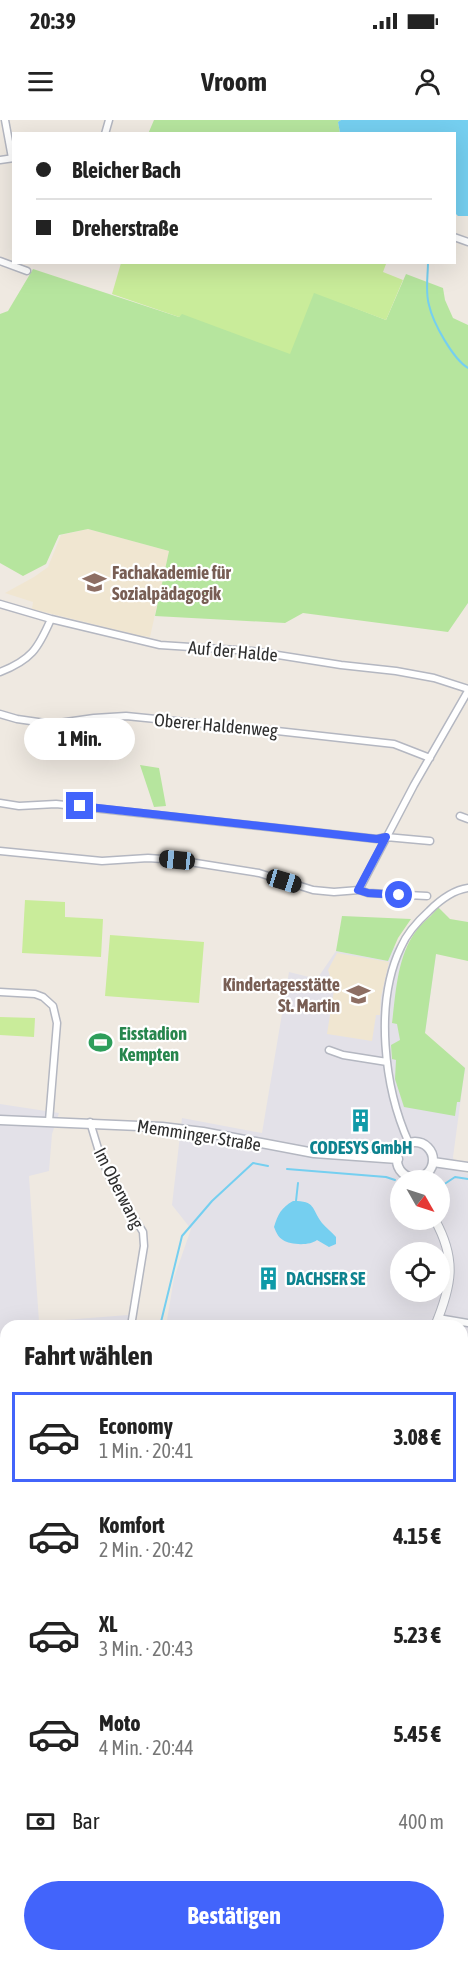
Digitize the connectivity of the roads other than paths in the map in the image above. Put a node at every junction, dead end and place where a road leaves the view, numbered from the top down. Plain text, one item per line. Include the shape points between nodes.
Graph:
1 (5, 120) edge
2 (12, 153) edge
3 (0, 261) edge
4 (27, 271) dead end
5 (0, 604) edge
6 (51, 619) junction
7 (0, 672) edge
8 (468, 690) edge
9 (0, 714) edge
10 (430, 758) junction
11 (0, 803) edge
12 (460, 816) dead end
13 (468, 819) edge
14 (386, 837) junction
15 (430, 841) dead end
16 (0, 851) edge
17 (468, 888) edge
18 (358, 890) junction
19 (427, 896) dead end
20 (0, 992) edge
21 (329, 1050) dead end
22 (387, 1062) junction
23 (0, 1120) edge
24 (49, 1121) junction
25 (90, 1122) junction
26 (409, 1143) junction
27 (398, 1159) junction
28 (433, 1162) junction
29 (468, 1167) edge
30 (401, 1170) edge
31 (429, 1170) edge
32 (440, 1230) edge
33 (132, 1320) edge
34 (437, 1320) edge

1 - 2 street
3 - 4 street
5 - 6 street, Auf der Halde
6 - 7 street via 30,657
6 - 8 street, Auf der Halde via 160,645 252,651 396,671
8 - 10 street
9 - 10 street, Oberer Haldenweg via 52,724 126,716 277,731 393,744
10 - 14 street
11 - 14 street via 56,804
12 - 13 street
14 - 15 street
14 - 18 street
16 - 18 street via 102,861 177,860 259,873 314,890
17 - 22 street via 438,902 401,946 386,1012
18 - 19 street
20 - 24 street via 35,994 53,1006 57,1023
21 - 22 street
22 - 26 street via 398,1117
23 - 24 main road, Memminger Straße
24 - 25 main road, Memminger Straße
25 - 27 main road, Memminger Straße via 203,1132 314,1153
25 - 33 street, Im Oberwang via 110,1178 143,1232
26 - 27 main road via 401,1149
26 - 28 main road via 426,1146
27 - 30 main road
28 - 29 main road
28 - 31 main road
32 - 34 street via 448,1246 451,1272

